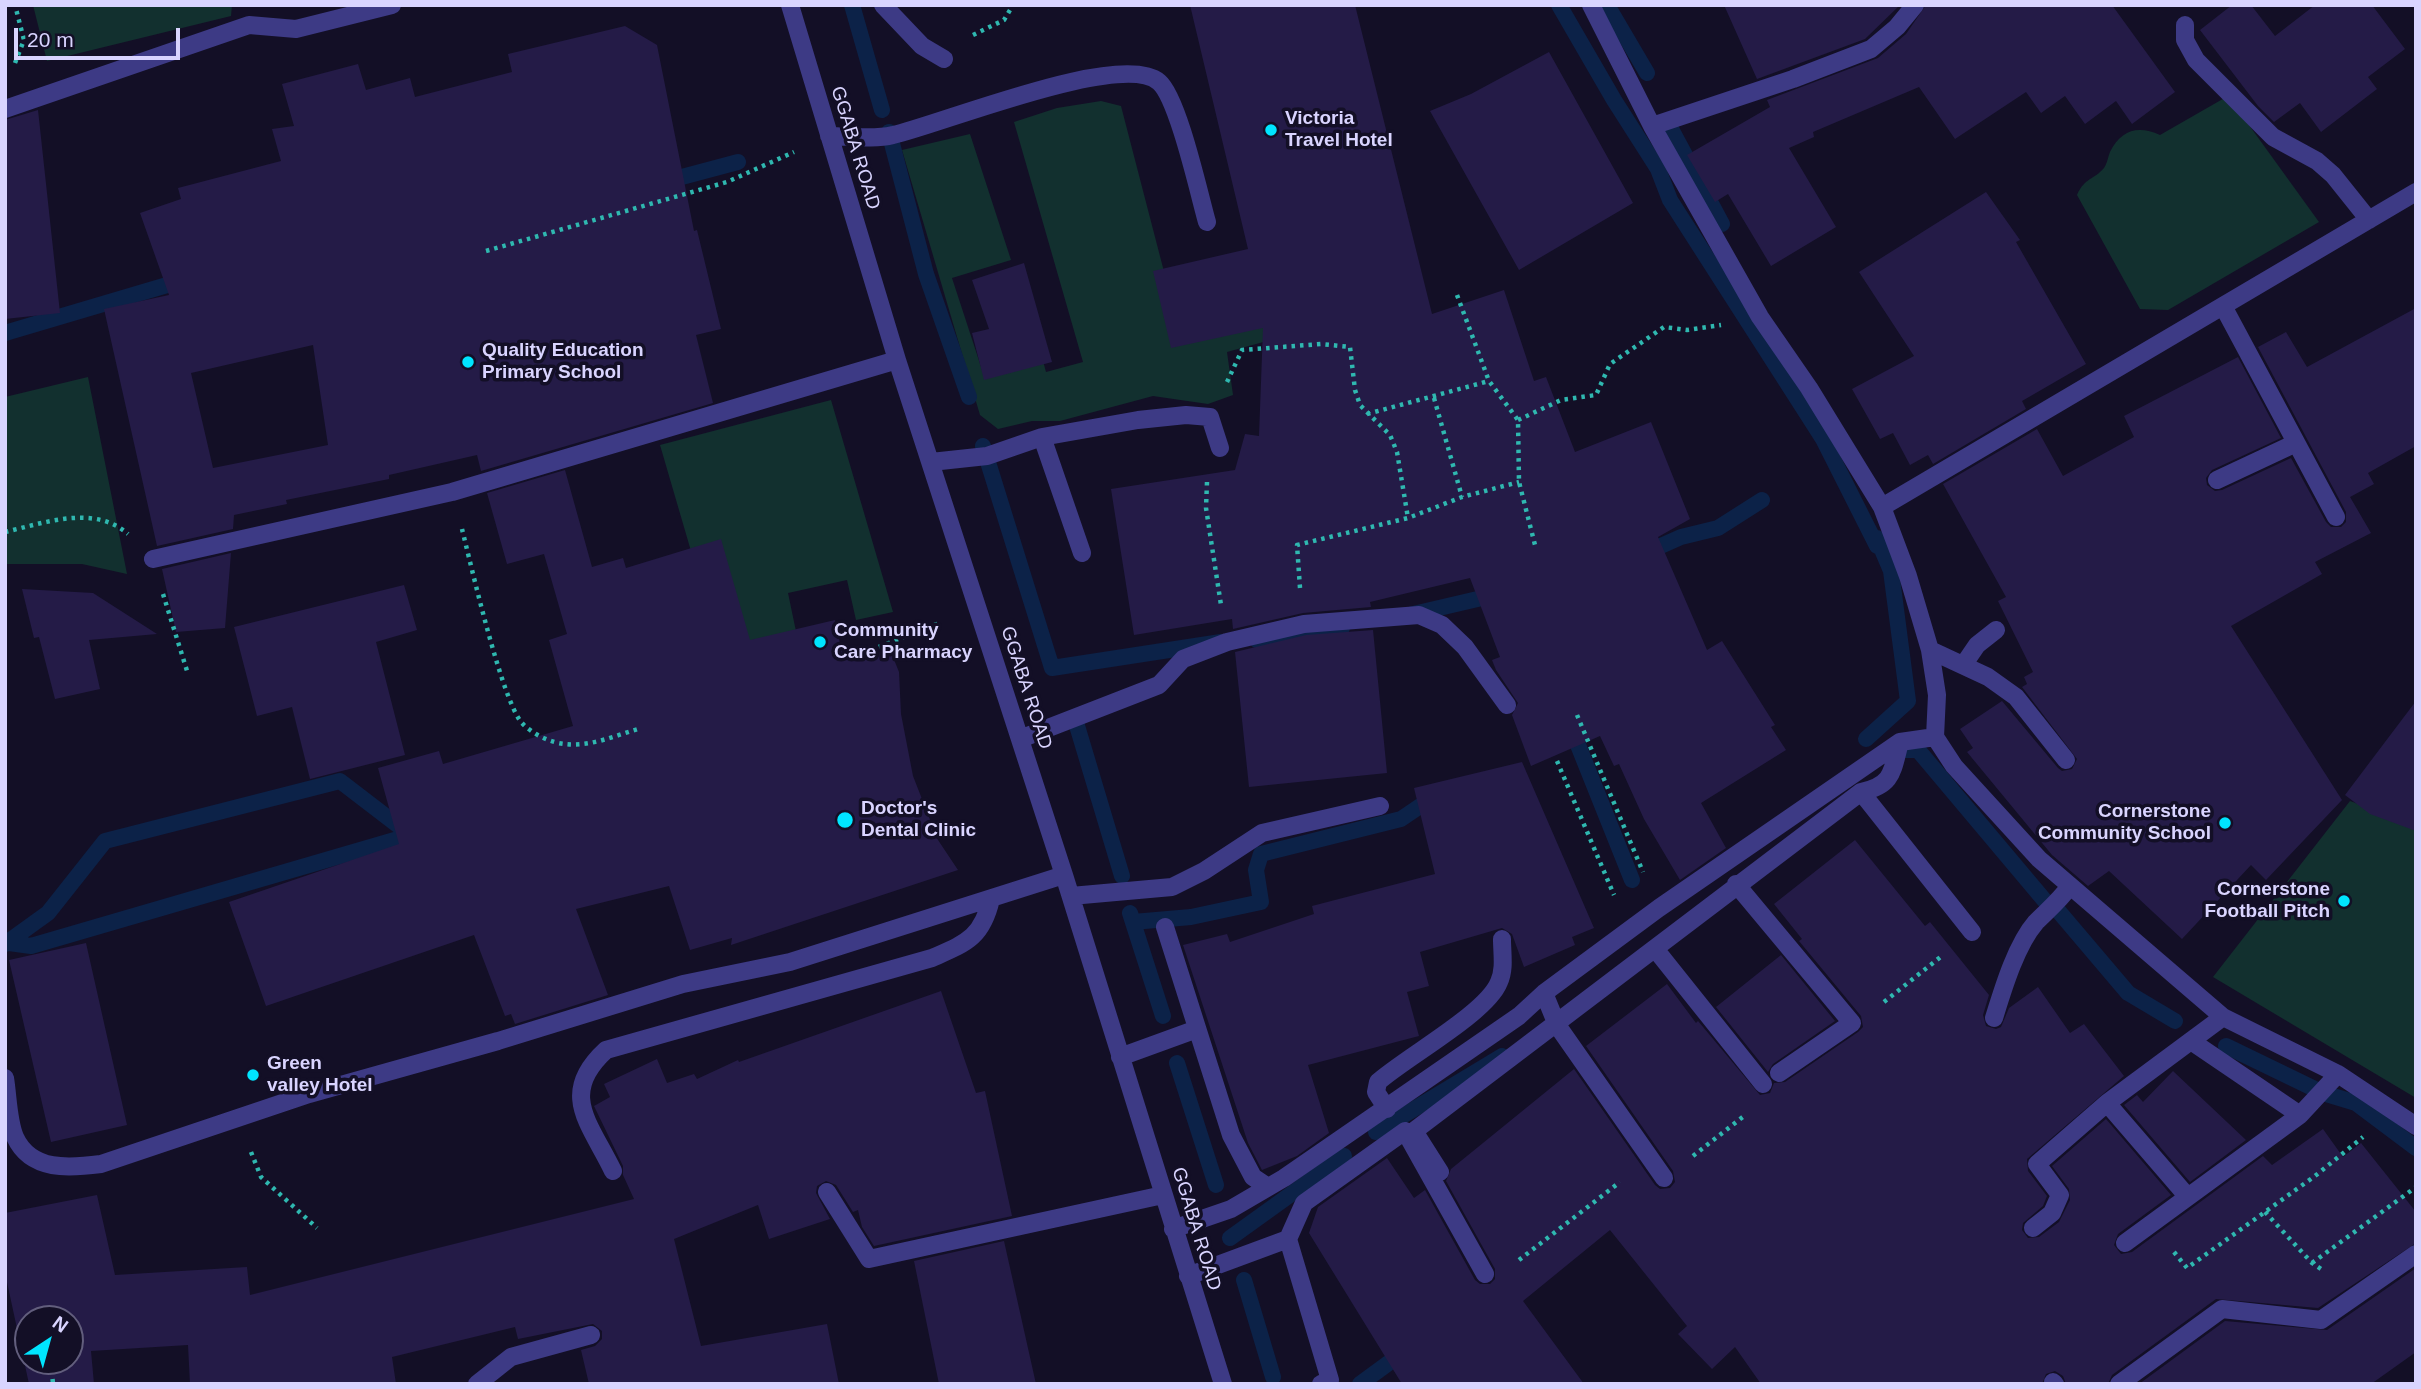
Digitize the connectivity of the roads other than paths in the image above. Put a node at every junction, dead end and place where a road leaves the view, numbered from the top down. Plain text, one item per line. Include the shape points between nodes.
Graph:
1 (392, 5) edge
2 (790, 5) edge
3 (883, 5) edge
4 (1591, 5) edge
5 (1915, 5) edge
6 (2185, 25) dead end
7 (944, 59) dead end
8 (5, 109) edge
9 (1652, 126) junction
10 (829, 136) junction
11 (2416, 192) edge
12 (2369, 220) junction
13 (1208, 222) dead end
14 (2223, 306) junction
15 (897, 360) junction
16 (1042, 437) junction
17 (2296, 443) junction
18 (1220, 448) dead end
19 (931, 462) junction
20 (2217, 480) dead end
21 (1882, 507) junction
22 (2336, 517) dead end
23 (1082, 553) dead end
24 (153, 559) road end
25 (1996, 630) dead end
26 (1930, 650) junction
27 (1964, 664) junction
28 (1507, 705) dead end
29 (1935, 737) junction
30 (1020, 739) junction
31 (1900, 742) junction
32 (2066, 760) dead end
33 (1861, 792) junction
34 (1380, 806) dead end
35 (1065, 875) junction
36 (1736, 884) junction
37 (2070, 886) junction
38 (1070, 896) junction
39 (991, 899) junction
40 (1165, 928) dead end
41 (1972, 932) road end
42 (1502, 939) dead end
43 (1656, 950) junction
44 (1544, 993) junction
45 (2222, 1017) junction
46 (1994, 1018) dead end
47 (1557, 1025) junction
48 (1197, 1029) junction
49 (2191, 1041) junction
50 (1120, 1057) junction
51 (1779, 1073) dead end
52 (2338, 1074) junction
53 (5, 1078) edge
54 (1763, 1084) road end
55 (2106, 1103) junction
56 (1387, 1109) junction
57 (2300, 1115) junction
58 (2416, 1126) edge
59 (1352, 1133) junction
60 (1369, 1157) junction
61 (612, 1171) dead end
62 (1440, 1172) dead end
63 (1664, 1178) road end
64 (1268, 1187) junction
65 (827, 1192) dead end
66 (1163, 1195) junction
67 (2188, 1196) junction
68 (2033, 1228) dead end
69 (1173, 1229) junction
70 (1288, 1239) junction
71 (2124, 1243) dead end
72 (2416, 1254) edge
73 (1485, 1274) dead end
74 (1188, 1276) junction
75 (591, 1335) dead end
76 (477, 1384) edge
77 (1223, 1384) edge
78 (1321, 1384) edge
79 (2119, 1384) edge

1 - 8 street via 296,29 249,25
2 - 10 street, GGABA ROAD
3 - 7 street via 922,46
4 - 9 street
5 - 9 street via 1871,49
6 - 12 street via 2185,40 2196,60 2273,137 2333,175
9 - 21 street via 1760,317
10 - 13 street via 891,136 986,104 1119,72 1150,76 1170,96
10 - 15 street, GGABA ROAD
11 - 12 street
12 - 14 street
14 - 17 street
14 - 21 street
15 - 19 street, GGABA ROAD
15 - 24 street via 452,492
16 - 18 street via 1138,420 1210,416
16 - 19 street via 987,456
16 - 23 street
17 - 20 street
17 - 22 street
19 - 30 street, GGABA ROAD
21 - 26 street
25 - 27 street via 1977,645
26 - 27 street
26 - 29 street via 1937,695
27 - 32 street via 2017,697
28 - 30 street via 1465,647 1442,625 1419,615 1304,624 1227,642 1183,659 1159,685
29 - 31 street
29 - 37 street via 2039,859
30 - 35 street, GGABA ROAD
31 - 33 street via 1890,777 1881,788
31 - 44 street
33 - 36 street
33 - 41 street
34 - 38 street via 1262,833 1172,887
35 - 38 street, GGABA ROAD
35 - 39 street
36 - 43 street
36 - 51 street via 1852,1023
37 - 45 street
37 - 46 street via 2055,907 2035,923 2007,976
38 - 50 street, GGABA ROAD
39 - 53 street via 790,962 683,984 309,1094 101,1164 47,1166 30,1155 15,1137
39 - 61 street via 980,929 970,941 932,958 606,1051 584,1074 579,1088 580,1102
40 - 48 street
42 - 56 street via 1499,984 1484,1003 1378,1082 1376,1092
43 - 47 street
43 - 54 street
44 - 47 street
44 - 56 street via 1519,1016
45 - 49 street
45 - 52 street
47 - 62 street via 1414,1131
47 - 63 street
48 - 50 street
48 - 64 street via 1231,1135 1252,1177
49 - 55 street
49 - 57 street
50 - 66 street, GGABA ROAD
52 - 57 street
52 - 58 street
55 - 67 street
55 - 68 street via 2037,1164 2060,1195 2052,1213
56 - 59 street
57 - 67 street
59 - 60 street
59 - 64 street
60 - 70 street via 1304,1203
60 - 73 street via 1405,1131
64 - 69 street via 1231,1209
65 - 66 street via 869,1259
66 - 69 street, GGABA ROAD
67 - 71 street
69 - 74 street, GGABA ROAD
70 - 74 street
70 - 78 street via 1330,1380
72 - 79 street via 2321,1320 2222,1308
74 - 77 street, GGABA ROAD
75 - 76 street via 511,1357

